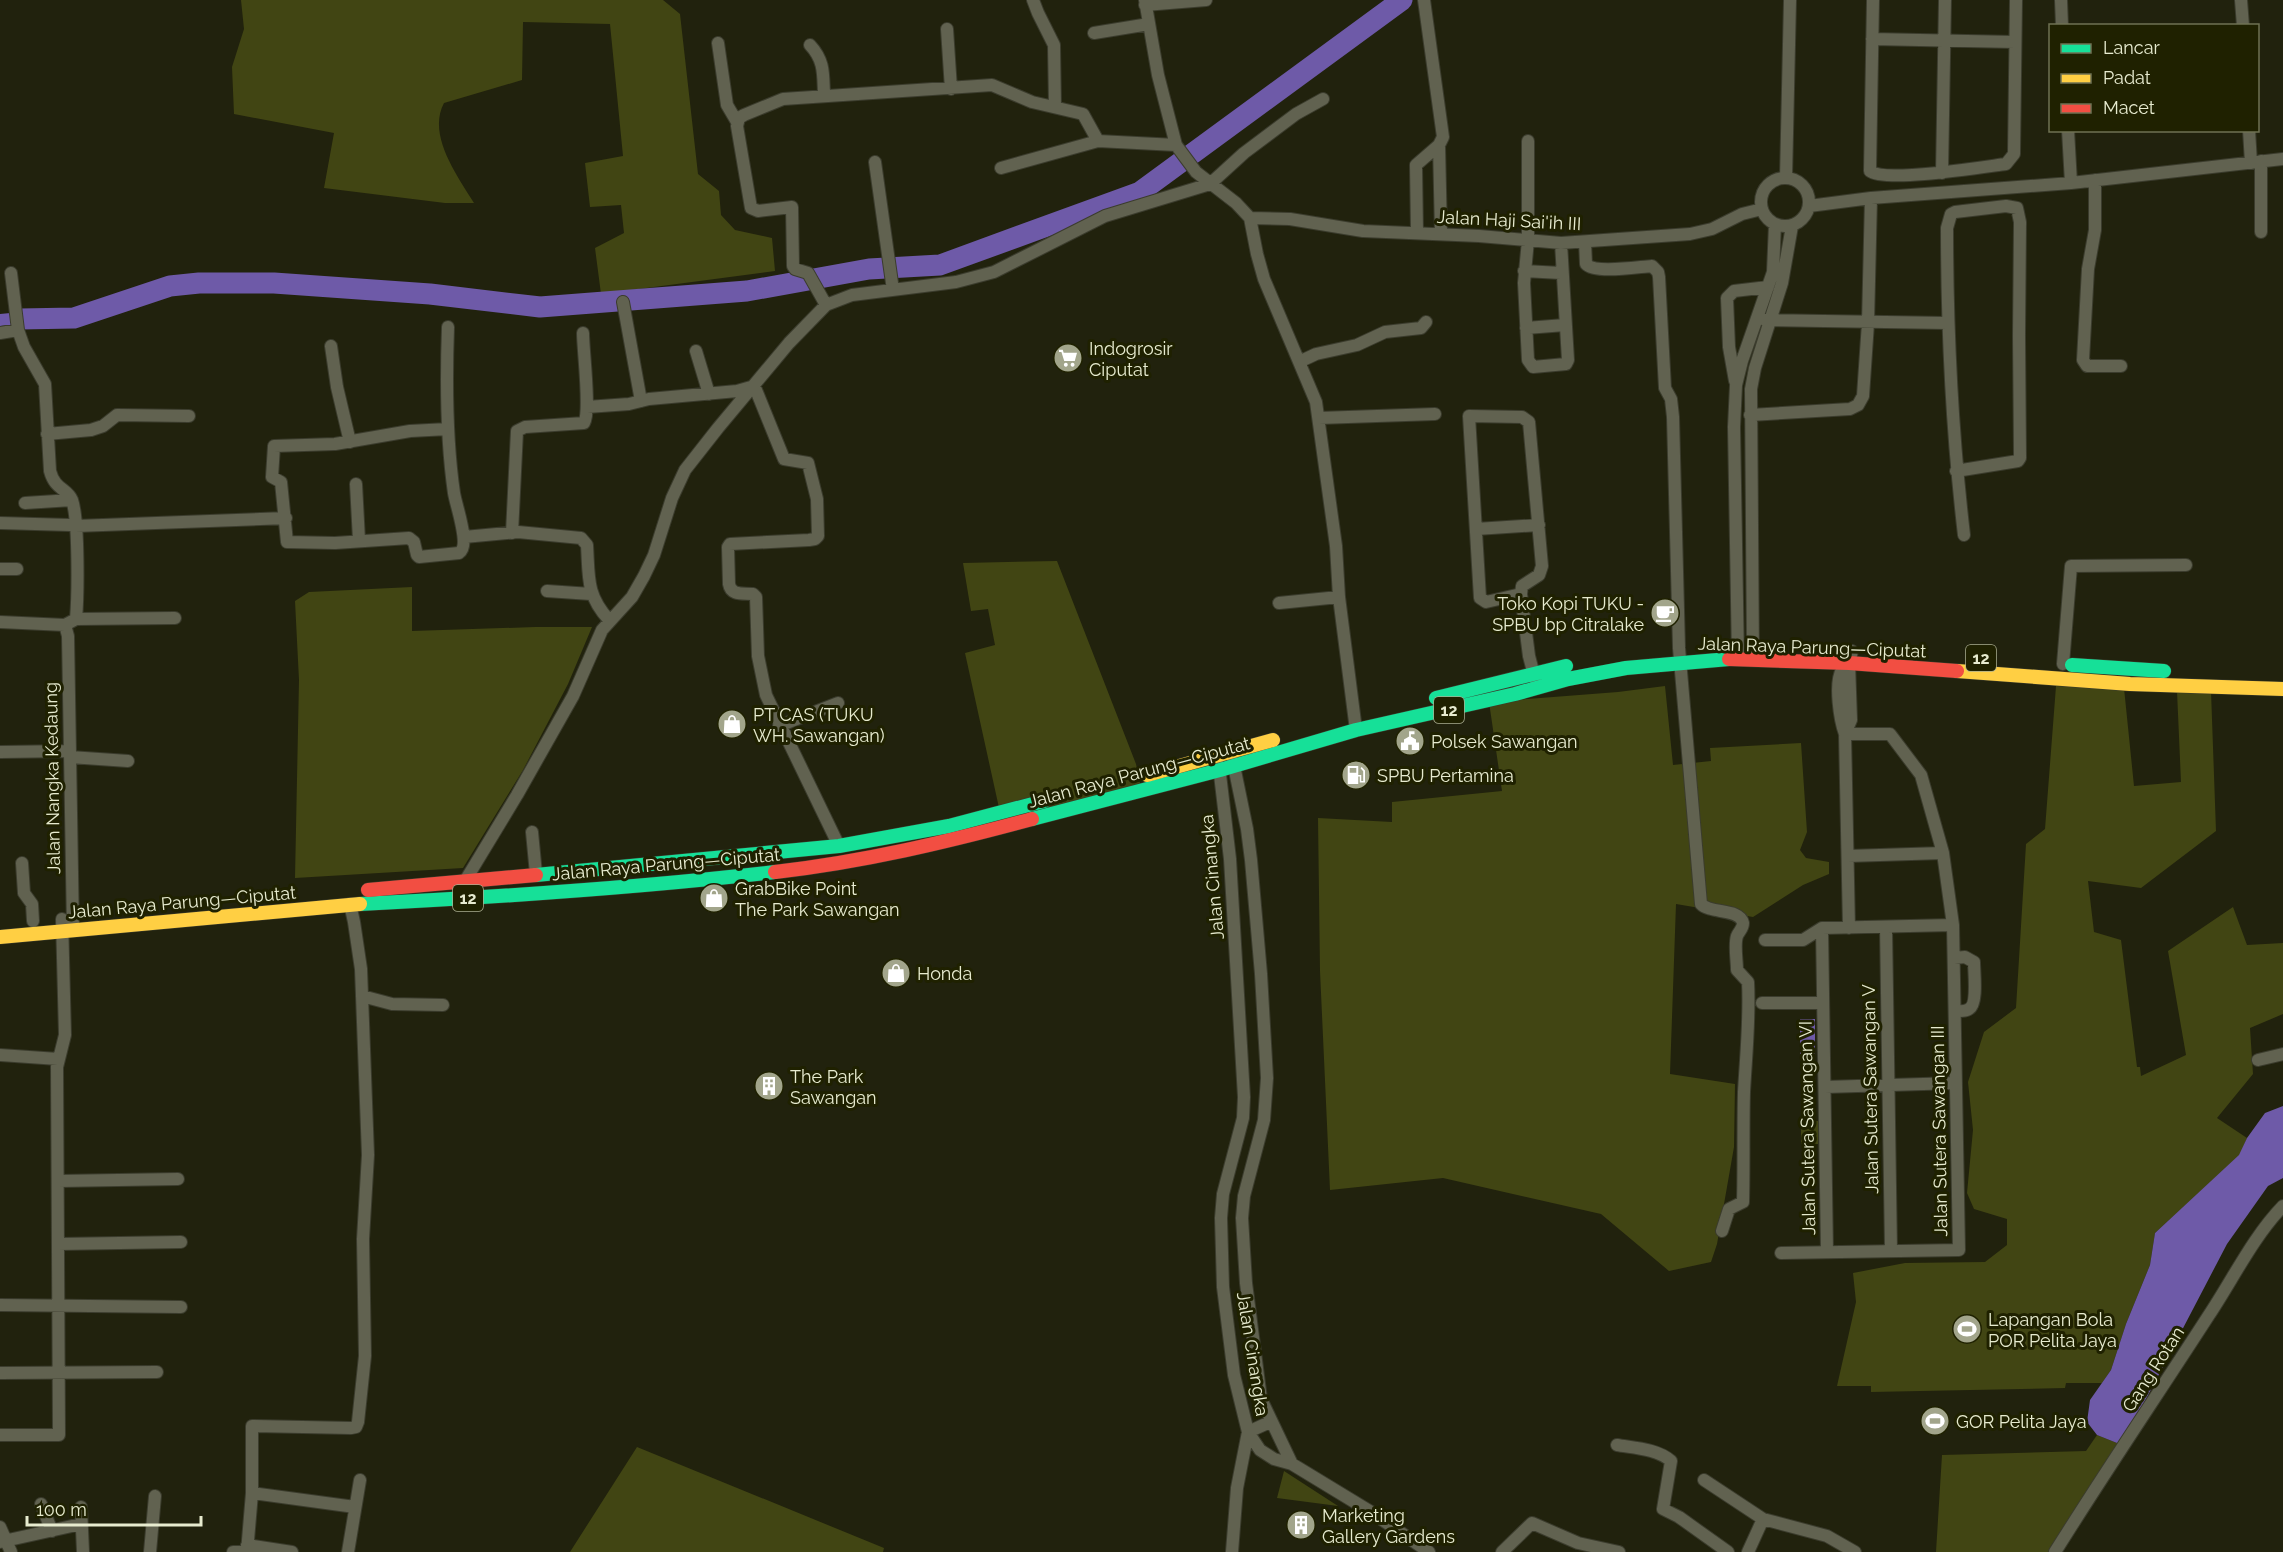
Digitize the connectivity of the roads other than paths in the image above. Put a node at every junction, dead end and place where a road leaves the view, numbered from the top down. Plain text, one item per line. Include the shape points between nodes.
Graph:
1 (1034, 0) edge
2 (1206, 0) edge
3 (1424, 0) edge
4 (1790, 0) edge
5 (1873, 0) edge
6 (1945, 0) edge
7 (2016, 0) edge
8 (2061, 0) edge
9 (2241, 0) edge
10 (1145, 2) edge
11 (1149, 24) junction
12 (2062, 24) edge
13 (2243, 24) edge
14 (947, 29) dead end
15 (1095, 33) dead end
16 (1872, 39) junction
17 (1943, 41) junction
18 (2015, 42) junction
19 (718, 43) dead end
20 (810, 45) dead end
21 (951, 89) junction
22 (825, 96) junction
23 (1323, 99) dead end
24 (1055, 107) junction
25 (737, 122) junction
26 (2068, 132) edge
27 (2249, 132) edge
28 (1098, 141) junction
29 (1528, 141) dead end
30 (1439, 145) junction
31 (1178, 148) junction
32 (2283, 159) edge
33 (875, 162) dead end
34 (2256, 162) junction
35 (1001, 168) dead end
36 (1942, 173) junction
37 (1786, 178) junction
38 (2095, 180) junction
39 (2072, 183) junction
40 (1210, 184) junction
41 (1871, 198) junction
42 (1809, 206) junction
43 (1762, 209) junction
44 (1250, 218) junction
45 (1774, 224) junction
46 (1792, 226) junction
47 (2261, 232) dead end
48 (1417, 233) junction
49 (1441, 234) junction
50 (1528, 240) junction
51 (1585, 242) junction
52 (1561, 243) junction
53 (1524, 271) junction
54 (11, 273) dead end
55 (1561, 273) junction
56 (1768, 287) junction
57 (893, 290) junction
58 (623, 302) dead end
59 (826, 305) junction
60 (1756, 319) junction
61 (1771, 321) junction
62 (1426, 322) dead end
63 (1868, 323) junction
64 (1947, 323) junction
65 (1565, 326) junction
66 (448, 327) dead end
67 (1526, 327) junction
68 (18, 330) junction
69 (0, 333) edge
70 (583, 333) dead end
71 (331, 346) dead end
72 (696, 351) dead end
73 (1300, 361) junction
74 (2121, 366) dead end
75 (1736, 385) junction
76 (751, 387) junction
77 (709, 394) junction
78 (641, 401) junction
79 (587, 407) junction
80 (1435, 414) dead end
81 (1750, 415) junction
82 (189, 416) dead end
83 (1319, 418) junction
84 (448, 429) junction
85 (47, 434) junction
86 (350, 441) junction
87 (1956, 471) junction
88 (356, 484) dead end
89 (72, 500) junction
90 (25, 503) dead end
91 (286, 518) junction
92 (0, 523) edge
93 (1539, 525) junction
94 (73, 526) junction
95 (1476, 529) junction
96 (512, 533) junction
97 (1964, 535) dead end
98 (464, 537) junction
99 (359, 540) junction
100 (2186, 565) dead end
101 (0, 569) edge
102 (17, 569) dead end
103 (547, 591) dead end
104 (591, 594) junction
105 (1521, 594) junction
106 (1339, 597) junction
107 (1279, 603) dead end
108 (175, 618) dead end
109 (609, 620) junction
110 (0, 622) edge
111 (70, 622) junction
112 (1720, 646) dead end
113 (1648, 652) dead end
114 (1679, 652) junction
115 (1738, 652) junction
116 (1753, 653) junction
117 (1925, 655) dead end
118 (1850, 657) junction
119 (2057, 664) joint
120 (2132, 669) junction
121 (1533, 673) junction
122 (2283, 678) edge
123 (2130, 684) junction
124 (1538, 687) junction
125 (2283, 689) edge
126 (838, 703) dead end
127 (1355, 725) junction
128 (779, 726) junction
129 (1845, 735) junction
130 (0, 752) edge
131 (1224, 753) junction
132 (70, 754) junction
133 (128, 761) dead end
134 (1234, 766) junction
135 (1220, 770) junction
136 (1120, 782) dead end
137 (1063, 796) dead end
138 (938, 828) junction
139 (532, 832) dead end
140 (940, 844) junction
141 (838, 846) junction
142 (1943, 853) junction
143 (1848, 856) junction
144 (22, 863) dead end
145 (598, 870) junction
146 (536, 874) junction
147 (465, 881) junction
148 (599, 889) junction
149 (350, 904) junction
150 (272, 905) junction
151 (33, 921) junction
152 (0, 924) edge
153 (67, 925) junction
154 (1953, 925) junction
155 (1850, 927) junction
156 (1886, 927) junction
157 (1822, 928) junction
158 (0, 937) edge
159 (1765, 940) dead end
160 (1954, 958) junction
161 (362, 996) junction
162 (1762, 1003) dead end
163 (1823, 1003) junction
164 (443, 1005) dead end
165 (1955, 1011) junction
166 (2283, 1054) edge
167 (0, 1055) edge
168 (58, 1059) junction
169 (2258, 1060) dead end
170 (1956, 1083) junction
171 (1888, 1085) junction
172 (1825, 1087) junction
173 (178, 1179) dead end
174 (58, 1180) junction
175 (2283, 1206) edge
176 (1722, 1231) dead end
177 (181, 1242) dead end
178 (58, 1244) junction
179 (1959, 1250) joint
180 (1891, 1251) junction
181 (1827, 1252) junction
182 (1781, 1253) dead end
183 (1246, 1283) junction
184 (1223, 1287) junction
185 (58, 1304) junction
186 (0, 1305) edge
187 (181, 1307) dead end
188 (58, 1371) junction
189 (157, 1372) dead end
190 (0, 1373) edge
191 (1270, 1422) junction
192 (1248, 1432) junction
193 (0, 1435) edge
194 (1617, 1445) dead end
195 (1284, 1447) junction
196 (1274, 1459) junction
197 (1292, 1464) junction
198 (360, 1480) dead end
199 (1704, 1480) dead end
200 (252, 1493) junction
201 (155, 1496) dead end
202 (41, 1504) dead end
203 (81, 1507) dead end
204 (355, 1507) junction
205 (1763, 1519) junction
206 (81, 1524) junction
207 (0, 1527) edge
208 (51, 1532) junction
209 (6, 1545) edge
210 (247, 1550) edge
211 (83, 1552) edge
212 (150, 1552) edge
213 (233, 1552) edge
214 (292, 1552) edge
215 (348, 1552) edge
216 (1232, 1552) edge
217 (1429, 1552) edge
218 (1502, 1552) edge
219 (1619, 1552) edge
220 (1728, 1552) edge
221 (1748, 1552) edge
222 (1855, 1552) edge
223 (2055, 1552) edge

1 - 24 street via 1054,45
2 - 10 street
3 - 30 street via 1443,137
4 - 37 street
5 - 16 street
6 - 17 street
7 - 18 street
8 - 12 street
9 - 13 street
10 - 11 street
11 - 15 street
11 - 31 street
14 - 21 street
16 - 17 street
16 - 36 street via 1870,171 1880,176
17 - 18 street
17 - 36 street
18 - 36 street via 2011,160 2007,164
19 - 25 street via 727,105
20 - 22 street via 819,54
21 - 22 street
21 - 24 street via 992,85
22 - 25 street via 776,100
23 - 40 street via 1244,153
24 - 28 street via 1083,114
25 - 59 street via 752,208 758,211 792,207 792,262 795,270 808,273
26 - 39 street
27 - 34 street
28 - 31 street
28 - 35 street
29 - 50 street
30 - 48 street via 1416,165
30 - 49 street
31 - 40 street
32 - 34 street
33 - 57 street
34 - 38 street
34 - 47 street
37 - 42 street via 1806,190
37 - 43 street via 1767,187
38 - 39 street
38 - 74 street via 2095,230 2083,360 2087,366
39 - 41 street
40 - 44 street
40 - 57 street via 1105,216 994,272 956,282
41 - 42 street
41 - 63 street
42 - 46 street via 1803,218
43 - 45 street
43 - 51 street, Jalan Haji Sai'ih III via 1690,234
44 - 48 street, Jalan Haji Sai'ih III
44 - 73 street via 1262,273
45 - 46 street
45 - 56 street via 1773,272
46 - 61 street
48 - 49 street, Jalan Haji Sai'ih III
49 - 50 street, Jalan Haji Sai'ih III
50 - 52 street, Jalan Haji Sai'ih III
50 - 53 street
51 - 52 street, Jalan Haji Sai'ih III
51 - 114 street via 1589,268 1652,266 1658,272 1665,388 1673,417
52 - 55 street
53 - 55 street
53 - 67 street
54 - 68 street
55 - 65 street
56 - 60 street
56 - 75 street via 1734,291 1727,298 1729,347
57 - 59 street via 852,295
58 - 78 street
59 - 76 street
60 - 61 street
60 - 75 street
61 - 63 street
61 - 81 street via 1755,368
62 - 73 street via 1420,329 1385,332 1357,345
63 - 64 street
63 - 81 street via 1863,396 1858,405 1850,409
64 - 87 street
64 - 87 street via 1947,228 1951,214 2017,208 2020,458
65 - 67 street
65 - 67 street via 1566,364 1533,367 1528,360
66 - 84 street
68 - 69 street
68 - 85 street via 44,379
70 - 79 street
71 - 86 street
72 - 77 street
73 - 83 street
75 - 115 street
76 - 77 street
76 - 109 street via 686,470 672,498 650,566 632,597
76 - 128 street via 756,390 783,457 808,463 817,499 819,531 815,539 728,547 730,590 756,597 761,675
77 - 78 street
78 - 79 street
79 - 96 street via 584,423 525,427 517,431
80 - 83 street
81 - 116 street
82 - 85 street via 117,415 96,429
83 - 106 street
84 - 86 street
84 - 98 street via 454,496
85 - 89 street via 53,480
86 - 91 street via 273,447 272,477 281,482
87 - 97 street
88 - 99 street
89 - 90 street
89 - 94 street, Jalan Nangka Kedaung
91 - 94 street
91 - 99 street via 288,543
92 - 94 street
93 - 95 street
93 - 95 street via 1526,419 1468,416
93 - 105 street via 1542,570 1522,586
94 - 111 street, Jalan Nangka Kedaung
95 - 105 street via 1480,598 1486,602
96 - 98 street
96 - 104 street via 584,540
98 - 99 street via 464,548 459,553 421,557 411,538
100 - 119 street via 2071,566
101 - 102 street
103 - 104 street
104 - 109 street
105 - 121 street
106 - 107 street
106 - 127 street
108 - 111 street
109 - 147 street via 573,696
110 - 111 street
111 - 132 street, Jalan Nangka Kedaung
112 - 115 highway, Jalan Raya Parung—Ciputat / 12
113 - 121 highway, Jalan Raya Parung—Ciputat / 12
114 - 115 highway, Jalan Raya Parung—Ciputat / 12
114 - 124 highway, Jalan Raya Parung—Ciputat / 12
114 - 176 street via 1701,904 1738,915 1742,921 1737,935 1737,970 1748,982 1743,1202 1729,1209
115 - 116 highway, Jalan Raya Parung—Ciputat / 12
116 - 118 highway, Jalan Raya Parung—Ciputat / 12
117 - 118 highway, Jalan Raya Parung—Ciputat / 12
118 - 123 highway, Jalan Raya Parung—Ciputat / 12
118 - 129 street via 1841,670 1839,686 1840,722
119 - 120 highway
120 - 122 highway
120 - 123 highway
121 - 124 street
121 - 127 highway, Jalan Raya Parung—Ciputat / 12
123 - 125 highway, Jalan Raya Parung—Ciputat / 12
124 - 127 highway, Jalan Raya Parung—Ciputat / 12
126 - 128 street
127 - 131 highway, Jalan Raya Parung—Ciputat / 12
127 - 134 highway, Jalan Raya Parung—Ciputat / 12
128 - 141 street
129 - 142 street, Jalan Sutera Sawangan III via 1890,735 1921,775
129 - 143 street
130 - 132 street
131 - 134 street, Jalan Cinangka
131 - 135 street, Jalan Cinangka
131 - 136 highway, Jalan Raya Parung—Ciputat / 12
132 - 133 street
132 - 153 street, Jalan Nangka Kedaung
134 - 135 highway, Jalan Raya Parung—Ciputat / 12
134 - 183 street, Jalan Cinangka via 1251,860 1267,1078 1264,1120 1244,1196
135 - 140 highway, Jalan Raya Parung—Ciputat / 12
135 - 184 street, Jalan Cinangka via 1230,859 1244,1097 1223,1194
137 - 138 highway, Jalan Raya Parung—Ciputat / 12
138 - 140 highway
138 - 141 highway, Jalan Raya Parung—Ciputat / 12
139 - 146 street
140 - 148 highway, Jalan Raya Parung—Ciputat / 12 via 830,866
141 - 145 highway, Jalan Raya Parung—Ciputat / 12
142 - 143 street
142 - 154 street, Jalan Sutera Sawangan III
143 - 155 street
144 - 151 street via 24,893 33,904
145 - 146 highway, Jalan Raya Parung—Ciputat / 12
145 - 148 highway
146 - 147 highway, Jalan Raya Parung—Ciputat / 12
147 - 150 highway, Jalan Raya Parung—Ciputat / 12
148 - 149 highway, Jalan Raya Parung—Ciputat / 12
149 - 150 highway, Jalan Raya Parung—Ciputat / 12
149 - 161 street
150 - 153 highway, Jalan Raya Parung—Ciputat / 12
151 - 152 highway, Jalan Raya Parung—Ciputat / 12
151 - 153 highway, Jalan Raya Parung—Ciputat / 12
153 - 158 highway, Jalan Raya Parung—Ciputat / 12
153 - 168 street, Jalan Nangka Kedaung via 65,1035
154 - 156 street
154 - 160 street, Jalan Sutera Sawangan III
155 - 156 street
155 - 157 street
156 - 171 street, Jalan Sutera Sawangan V
157 - 159 street via 1803,940
157 - 163 street, Jalan Sutera Sawangan VI
160 - 165 street, Jalan Sutera Sawangan III
160 - 165 street, Jalan Sutera Sawangan III via 1965,957 1974,962 1974,1003 1971,1009
161 - 164 street via 392,1004
161 - 200 street via 368,1155 363,1239 365,1356 358,1422 351,1428 254,1425
162 - 163 street, Jalan Sutera Sawangan VI
163 - 172 street, Jalan Sutera Sawangan VI
165 - 170 street, Jalan Sutera Sawangan III
166 - 169 street
167 - 168 street
168 - 174 street, Jalan Nangka Kedaung
170 - 171 street
170 - 179 street, Jalan Sutera Sawangan III
171 - 172 street
171 - 180 street, Jalan Sutera Sawangan V
172 - 181 street, Jalan Sutera Sawangan VI
173 - 174 street
174 - 178 street, Jalan Nangka Kedaung
175 - 223 street, Gang Rotan
177 - 178 street
178 - 185 street, Jalan Nangka Kedaung
179 - 180 street, Jalan Sutera Sawangan VI
180 - 181 street, Jalan Sutera Sawangan VI
181 - 182 street, Jalan Sutera Sawangan VI
183 - 184 street
183 - 191 street, Jalan Cinangka via 1257,1378
184 - 192 street, Jalan Cinangka via 1234,1375
185 - 186 street
185 - 187 street
185 - 188 street, Jalan Nangka Kedaung
188 - 189 street
188 - 190 street
188 - 193 street, Jalan Nangka Kedaung via 59,1435
191 - 192 street
191 - 195 street, Jalan Cinangka
192 - 196 street, Jalan Cinangka via 1260,1450
192 - 216 street via 1237,1488
194 - 220 street via 1666,1456 1671,1461 1663,1509
195 - 196 street
195 - 197 street, Jalan Cinangka
196 - 197 street, Jalan Cinangka
197 - 217 street
198 - 204 street
199 - 205 street
200 - 204 street
200 - 210 street
201 - 212 street
202 - 208 street
203 - 206 street
204 - 215 street
205 - 221 street
205 - 222 street via 1827,1536
206 - 208 street
206 - 211 street
207 - 209 street
208 - 209 street
210 - 213 street
210 - 214 street
218 - 219 street via 1532,1522 1578,1542

